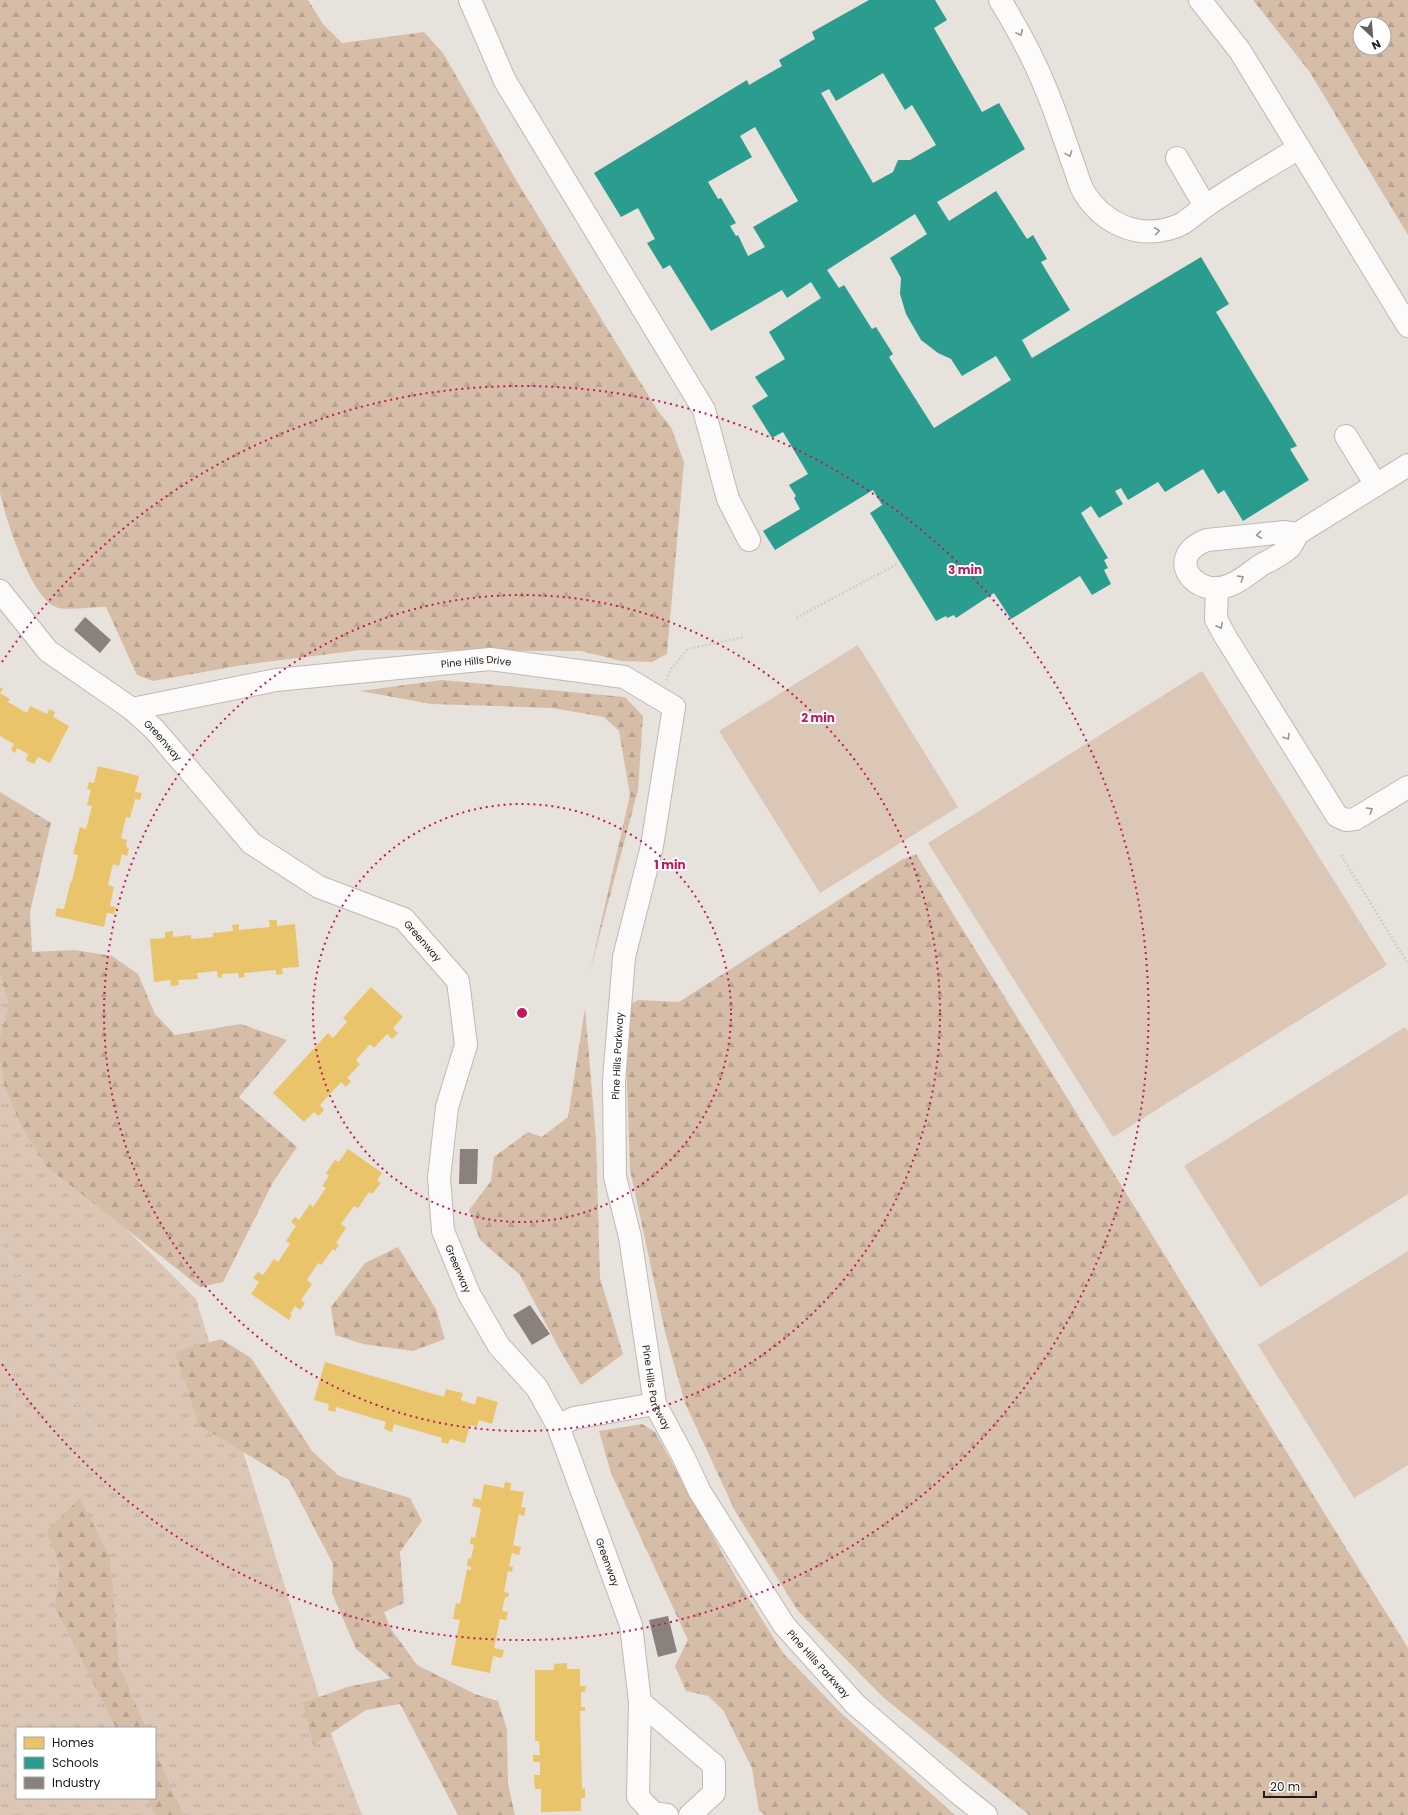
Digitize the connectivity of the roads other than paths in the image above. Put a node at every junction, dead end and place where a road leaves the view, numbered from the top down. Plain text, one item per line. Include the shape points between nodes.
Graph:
1 (470, 0) edge
2 (1000, 0) edge
3 (1200, 0) edge
4 (1299, 148) junction
5 (1177, 158) dead end
6 (1205, 206) junction
7 (1408, 326) edge
8 (1346, 436) dead end
9 (1408, 465) edge
10 (1376, 485) junction
11 (1297, 534) junction
12 (749, 540) dead end
13 (1217, 588) junction
14 (0, 591) edge
15 (132, 709) junction
16 (1408, 787) edge
17 (652, 846) joint
18 (655, 1404) junction
19 (558, 1426) junction
20 (640, 1702) junction
21 (667, 1815) edge
22 (690, 1815) edge
23 (986, 1815) edge

1 - 12 street via 505,81 704,410 728,499
2 -> 6 street via 1033,58 1084,193 1097,210 1120,225 1135,231 1152,232 1169,229 1188,221
3 - 4 street via 1240,51
4 - 6 street
4 - 7 street
5 - 6 street
8 - 10 street
9 - 10 street
10 - 11 street
13 -> 11 street via 1229,586 1290,547
11 -> 13 street via 1285,532 1207,540 1196,544 1186,555 1185,566 1189,576 1198,585
13 -> 16 street via 1216,619 1225,636 1338,816 1346,820 1355,819
14 - 15 street, Greenway via 48,650
15 - 17 street, Pine Hills Drive via 276,680 490,659 624,677 674,707
15 - 19 street, Greenway via 163,739 251,843 319,887 404,919 458,981 466,1045 447,1107 439,1178 443,1231 480,1314 499,1346 537,1388
17 - 18 street, Pine Hills Parkway via 624,957 614,1081 615,1177 630,1237
18 - 19 street via 574,1418
18 - 23 street, Pine Hills Parkway via 700,1492 784,1626 855,1704
19 - 20 street, Greenway via 631,1625
20 - 21 street, Greenway via 638,1797 653,1813
20 - 22 street via 714,1765 714,1793

